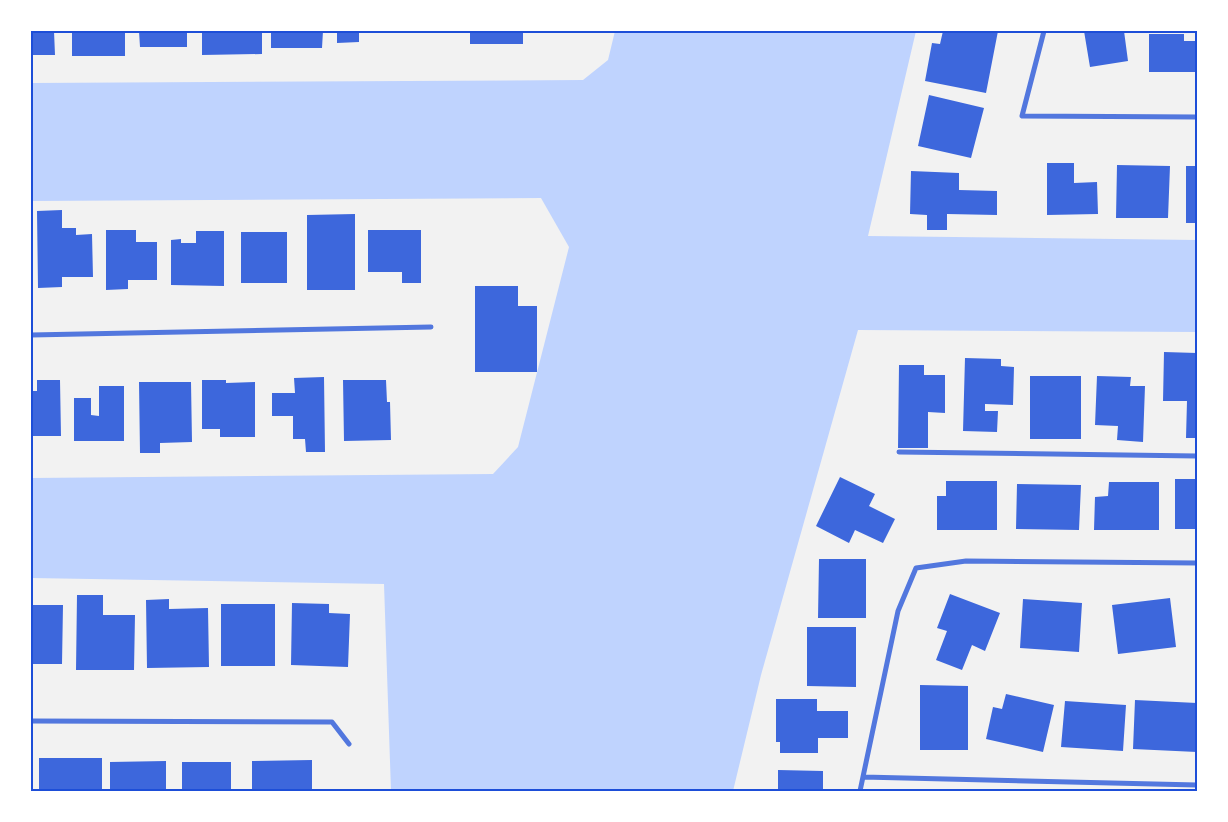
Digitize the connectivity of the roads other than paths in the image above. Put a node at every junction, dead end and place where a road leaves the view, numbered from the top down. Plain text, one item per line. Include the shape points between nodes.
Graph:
1 (1044, 31) edge
2 (1197, 117) edge
3 (431, 327) dead end
4 (31, 334) edge
5 (899, 452) dead end
6 (1197, 456) edge
7 (1197, 563) edge
8 (31, 721) edge
9 (348, 744) dead end
10 (863, 777) junction
11 (1197, 785) edge
12 (860, 791) edge

1 - 2 street via 1022,116
3 - 4 street
5 - 6 street
7 - 10 street via 966,561 916,568 898,612
8 - 9 street via 332,722
10 - 11 street
10 - 12 street

